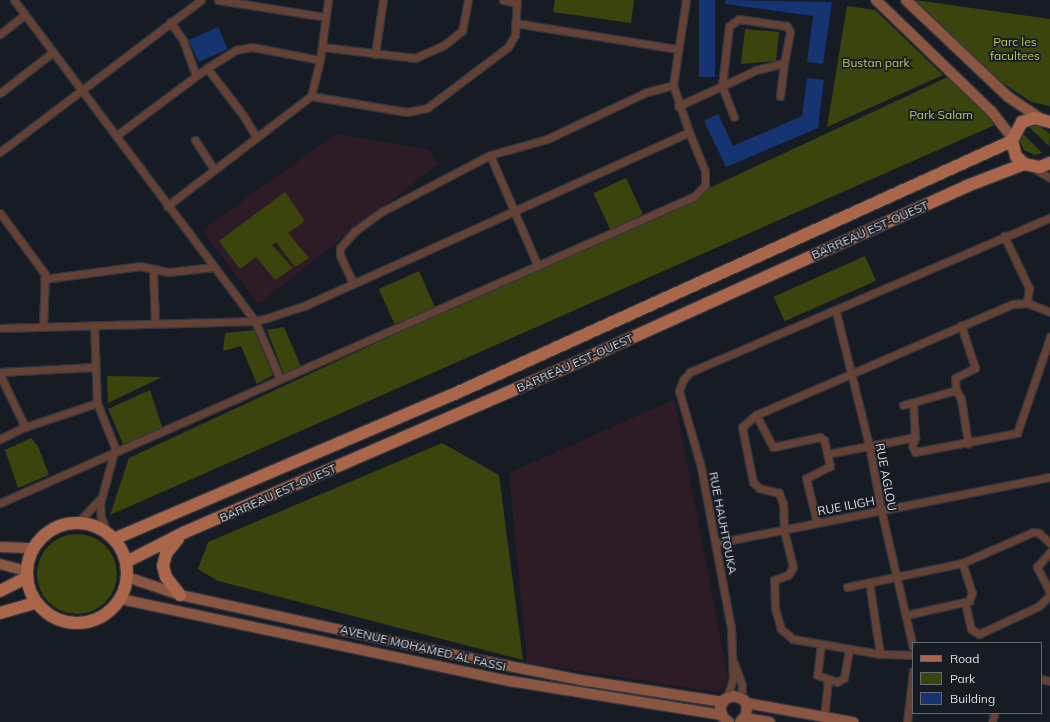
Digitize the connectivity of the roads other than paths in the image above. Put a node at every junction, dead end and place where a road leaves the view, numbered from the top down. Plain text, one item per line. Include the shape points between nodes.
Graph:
1 (14, 0) edge
2 (200, 0) edge
3 (218, 0) edge
4 (328, 0) edge
5 (383, 0) edge
6 (468, 0) edge
7 (503, 0) edge
8 (686, 0) edge
9 (876, 0) edge
10 (517, 1) edge
11 (908, 1) edge
12 (24, 15) junction
13 (325, 17) junction
14 (170, 22) junction
15 (515, 23) junction
16 (0, 34) edge
17 (322, 47) junction
18 (678, 49) junction
19 (53, 52) junction
20 (375, 54) junction
21 (320, 60) junction
22 (784, 63) junction
23 (207, 68) junction
24 (196, 75) junction
25 (673, 85) junction
26 (722, 86) junction
27 (82, 91) junction
28 (0, 93) edge
29 (311, 96) junction
30 (780, 96) dead end
31 (678, 106) junction
32 (734, 117) dead end
33 (1046, 119) edge
34 (689, 132) junction
35 (116, 135) junction
36 (256, 137) junction
37 (195, 140) dead end
38 (1012, 140) junction
39 (0, 152) edge
40 (490, 155) junction
41 (1050, 163) edge
42 (1028, 166) junction
43 (214, 169) junction
44 (1050, 178) edge
45 (167, 206) junction
46 (513, 212) junction
47 (0, 213) edge
48 (1050, 218) edge
49 (1004, 236) junction
50 (537, 264) junction
51 (214, 267) junction
52 (153, 271) junction
53 (44, 279) junction
54 (353, 283) junction
55 (1027, 303) junction
56 (836, 312) junction
57 (1050, 312) edge
58 (255, 321) junction
59 (155, 322) junction
60 (94, 325) junction
61 (961, 325) junction
62 (43, 326) junction
63 (0, 328) edge
64 (1050, 336) edge
65 (95, 367) junction
66 (0, 372) edge
67 (0, 375) edge
68 (852, 375) junction
69 (280, 379) junction
70 (956, 390) junction
71 (913, 402) junction
72 (97, 403) junction
73 (903, 405) dead end
74 (756, 415) junction
75 (25, 427) junction
76 (915, 437) junction
77 (0, 439) edge
78 (968, 442) junction
79 (870, 446) junction
80 (113, 452) junction
81 (827, 454) junction
82 (1050, 477) edge
83 (102, 496) junction
84 (0, 503) edge
85 (881, 510) junction
86 (78, 522) junction
87 (817, 523) junction
88 (784, 530) junction
89 (185, 532) junction
90 (111, 536) junction
91 (716, 543) junction
92 (1050, 543) edge
93 (0, 547) edge
94 (33, 548) junction
95 (1050, 552) edge
96 (126, 562) junction
97 (962, 562) junction
98 (0, 564) edge
99 (26, 574) junction
100 (898, 576) junction
101 (127, 577) junction
102 (869, 582) junction
103 (847, 587) dead end
104 (0, 591) edge
105 (1050, 594) edge
106 (180, 595) junction
107 (120, 598) junction
108 (36, 603) junction
109 (965, 603) junction
110 (0, 613) edge
111 (906, 615) junction
112 (912, 642) edge
113 (821, 644) junction
114 (849, 649) junction
115 (880, 654) junction
116 (912, 655) edge
117 (733, 661) junction
118 (912, 679) edge
119 (828, 680) junction
120 (725, 700) junction
121 (744, 701) junction
122 (824, 718) junction
123 (726, 720) edge
124 (741, 721) edge
125 (768, 722) edge
126 (853, 722) edge
127 (907, 722) edge

1 - 12 street
2 - 14 street
3 - 13 street
4 - 13 street
5 - 20 street
6 - 20 street via 462,31 444,45 415,58
7 - 10 street
8 - 18 street
9 - 38 street via 992,112
10 - 15 street
11 - 33 street via 1007,96
12 - 16 street
12 - 19 street
13 - 17 street
14 - 24 street via 183,40
14 - 27 street
15 - 18 street
15 - 29 street via 515,35 500,54 434,104 418,112
17 - 20 street
17 - 21 street
18 - 25 street
19 - 27 street
19 - 28 street
21 - 23 street via 252,47 236,50
21 - 29 street
22 - 26 street via 764,67
22 - 26 street via 790,32 787,26 735,20 729,26
22 - 30 street
23 - 24 street
23 - 36 street via 243,114
24 - 35 street
25 - 31 street
25 - 40 street via 652,90 546,139
26 - 31 street
26 - 32 street
27 - 35 street
27 - 39 street
29 - 36 street
31 - 34 street
33 - 38 main road via 1022,122
34 - 46 street
34 - 50 street via 705,171 705,186 695,196
35 - 45 street
36 - 43 street
37 - 43 street
38 - 42 main road via 1016,156
38 - 90 main road, BARREAU EST-OUEST via 452,394
40 - 46 street
40 - 54 street via 412,194 355,231 339,252
41 - 42 main road, BARREAU EST-OUEST
42 - 44 street
42 - 89 main road, BARREAU EST-OUEST via 966,186 598,353
43 - 45 street
45 - 51 street
46 - 50 street
46 - 54 street
47 - 53 street via 40,267
48 - 49 street
49 - 55 street via 1029,288
49 - 56 street
50 - 69 street
51 - 52 street via 185,272
51 - 58 street
52 - 53 street via 140,266
52 - 59 street
53 - 62 street
54 - 58 street via 306,305
55 - 57 street
55 - 61 street via 1013,304
56 - 68 street, RUE AGLOU
56 - 91 street, RUE HAUHTOUKA via 690,372 679,391 701,467
58 - 59 street
58 - 69 street
59 - 60 street
60 - 62 street
60 - 65 street
61 - 68 street
61 - 70 street via 975,368 955,378
62 - 63 street
64 - 78 street via 1017,433
65 - 66 street
65 - 72 street
67 - 75 street
68 - 74 street
68 - 79 street, RUE AGLOU
69 - 80 street
70 - 71 street
70 - 78 street via 961,399
71 - 73 street
71 - 76 street
72 - 75 street
72 - 80 street via 112,438
74 - 81 street via 773,447 820,437 824,440
74 - 88 street via 744,424 741,432 753,482 759,488 779,493 783,504
75 - 77 street
76 - 78 street via 912,446 915,452
76 - 79 street
79 - 81 street
79 - 85 street, RUE AGLOU
80 - 83 street via 113,465
80 - 84 street
81 - 87 street via 830,466 806,478
82 - 85 street, RUE ILIGH
83 - 86 street
83 - 90 street via 101,517
85 - 87 street, RUE ILIGH
85 - 100 street, RUE AGLOU
86 - 90 main road via 94,526
86 - 94 main road via 48,531
87 - 88 street, RUE ILIGH
88 - 91 street, RUE ILIGH
88 - 113 street via 793,567 788,576 774,580 775,608 781,629 793,639
89 - 96 main road, BARREAU EST-OUEST
89 - 106 main road via 168,551 163,564 166,577
90 - 96 main road
91 - 117 street, RUE HAUHTOUKA via 731,628
92 - 97 street via 1039,533 1033,532
93 - 94 street
94 - 99 main road
95 - 105 street via 1037,566
96 - 101 main road
97 - 100 street
97 - 109 street via 972,593
98 - 99 street
99 - 104 main road
99 - 108 main road
100 - 102 street
100 - 111 street, RUE AGLOU
101 - 106 street, AVENUE MOHAMED AL FASSI
101 - 107 main road
102 - 103 street
102 - 115 street
105 - 109 street via 1039,606 979,634 971,629
106 - 120 street, AVENUE MOHAMED AL FASSI via 580,680
107 - 108 main road via 107,612 83,622 57,619
107 - 123 street, AVENUE MOHAMED AL FASSI via 510,681
108 - 110 main road
109 - 111 street
111 - 112 street, RUE AGLOU
113 - 114 street
113 - 119 street via 816,672 819,678
114 - 115 street
114 - 119 street via 844,678 839,681
115 - 116 street
117 - 120 street, RUE HAUHTOUKA via 733,679
117 - 121 street, RUE HAUHTOUKA via 742,685
118 - 127 street
119 - 122 street
120 - 121 street, AVENUE MOHAMED AL FASSI
120 - 123 street
121 - 122 street
121 - 124 street
122 - 126 street
124 - 125 street

